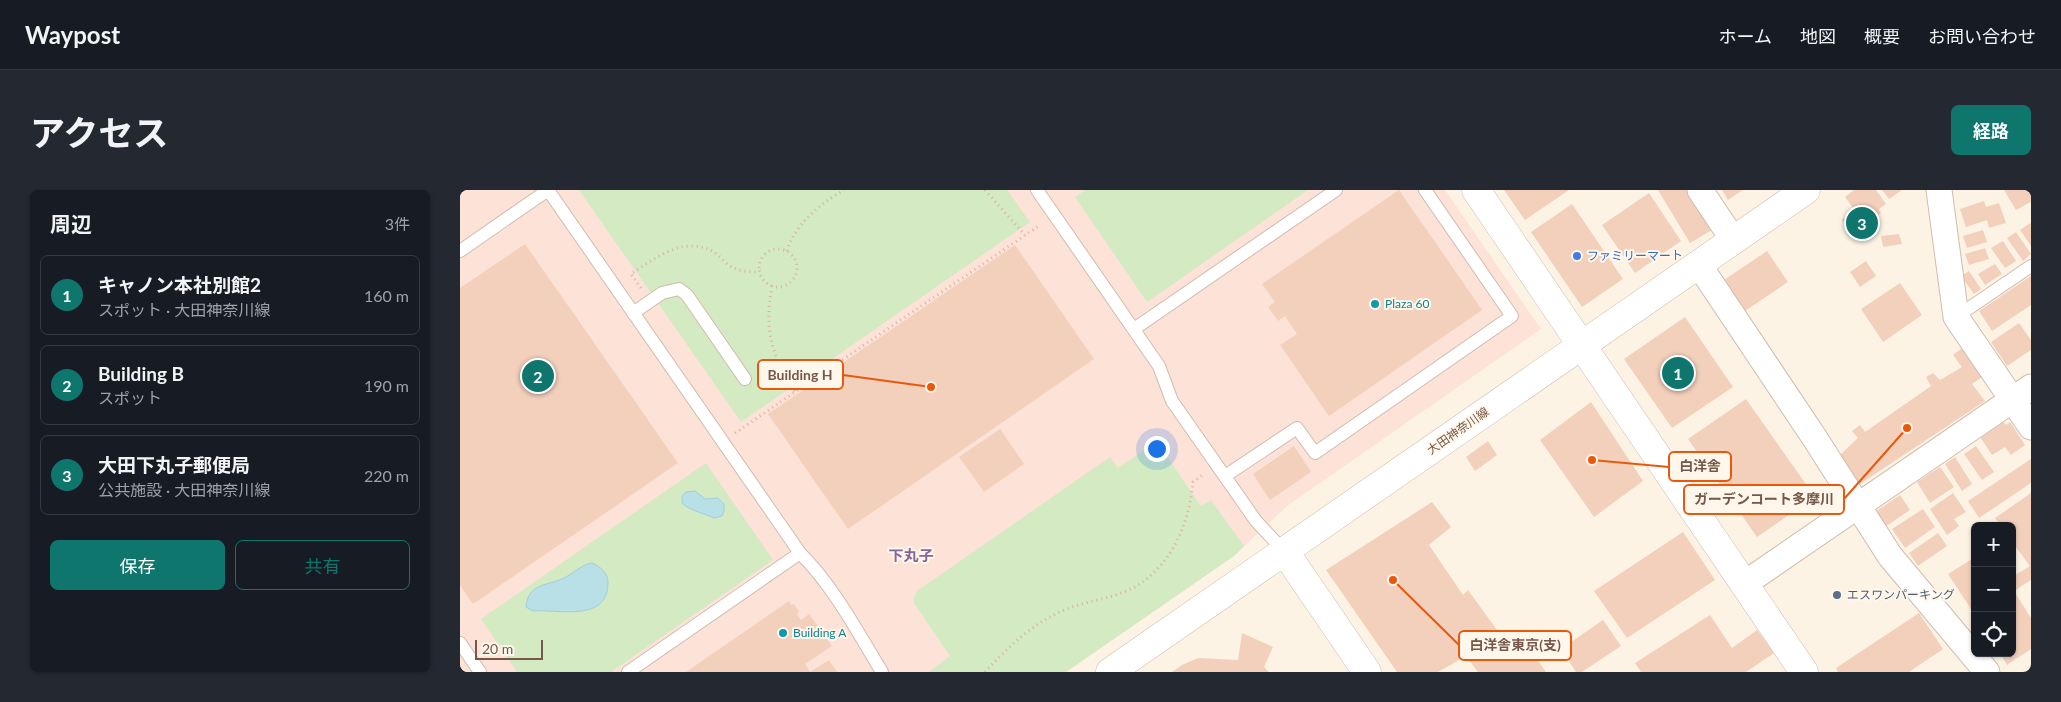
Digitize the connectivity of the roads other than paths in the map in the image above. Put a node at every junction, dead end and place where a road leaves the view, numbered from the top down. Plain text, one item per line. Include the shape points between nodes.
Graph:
1 (1037, 190) edge
2 (1336, 190) edge
3 (1425, 190) edge
4 (1476, 190) edge
5 (1700, 190) edge
6 (1806, 190) edge
7 (1940, 190) edge
8 (1734, 241) junction
9 (460, 250) edge
10 (1699, 266) junction
11 (2031, 266) edge
12 (633, 313) junction
13 (1956, 317) junction
14 (1134, 329) junction
15 (1582, 345) junction
16 (745, 379) dead end
17 (2022, 394) edge
18 (2031, 427) edge
19 (1225, 476) junction
20 (1859, 507) junction
21 (1285, 552) junction
22 (800, 553) junction
23 (1744, 584) junction
24 (460, 643) edge
25 (480, 672) edge
26 (628, 672) edge
27 (882, 672) edge
28 (1110, 672) edge
29 (1367, 672) edge
30 (1804, 672) edge
31 (1987, 672) edge

1 - 14 lane
2 - 14 lane
3 - 19 lane via 1512,316 1315,453 1296,428
4 - 15 main road
5 - 8 street
6 - 8 main road, 大田神奈川線
7 - 13 street
8 - 10 main road, 大田神奈川線
9 - 12 lane via 548,190
10 - 15 main road, 大田神奈川線
10 - 20 street
11 - 13 lane
12 - 16 lane via 671,290 679,289 687,294
12 - 22 lane
13 - 17 street
14 - 19 lane via 1159,366 1172,400
15 - 21 main road, 大田神奈川線
15 - 23 main road
17 - 18 street
17 - 20 street
19 - 21 lane via 1256,521
20 - 23 street
20 - 31 street via 1890,556
21 - 28 main road, 大田神奈川線
21 - 29 main road
22 - 26 lane
22 - 27 lane via 821,576
23 - 30 main road
24 - 25 lane

